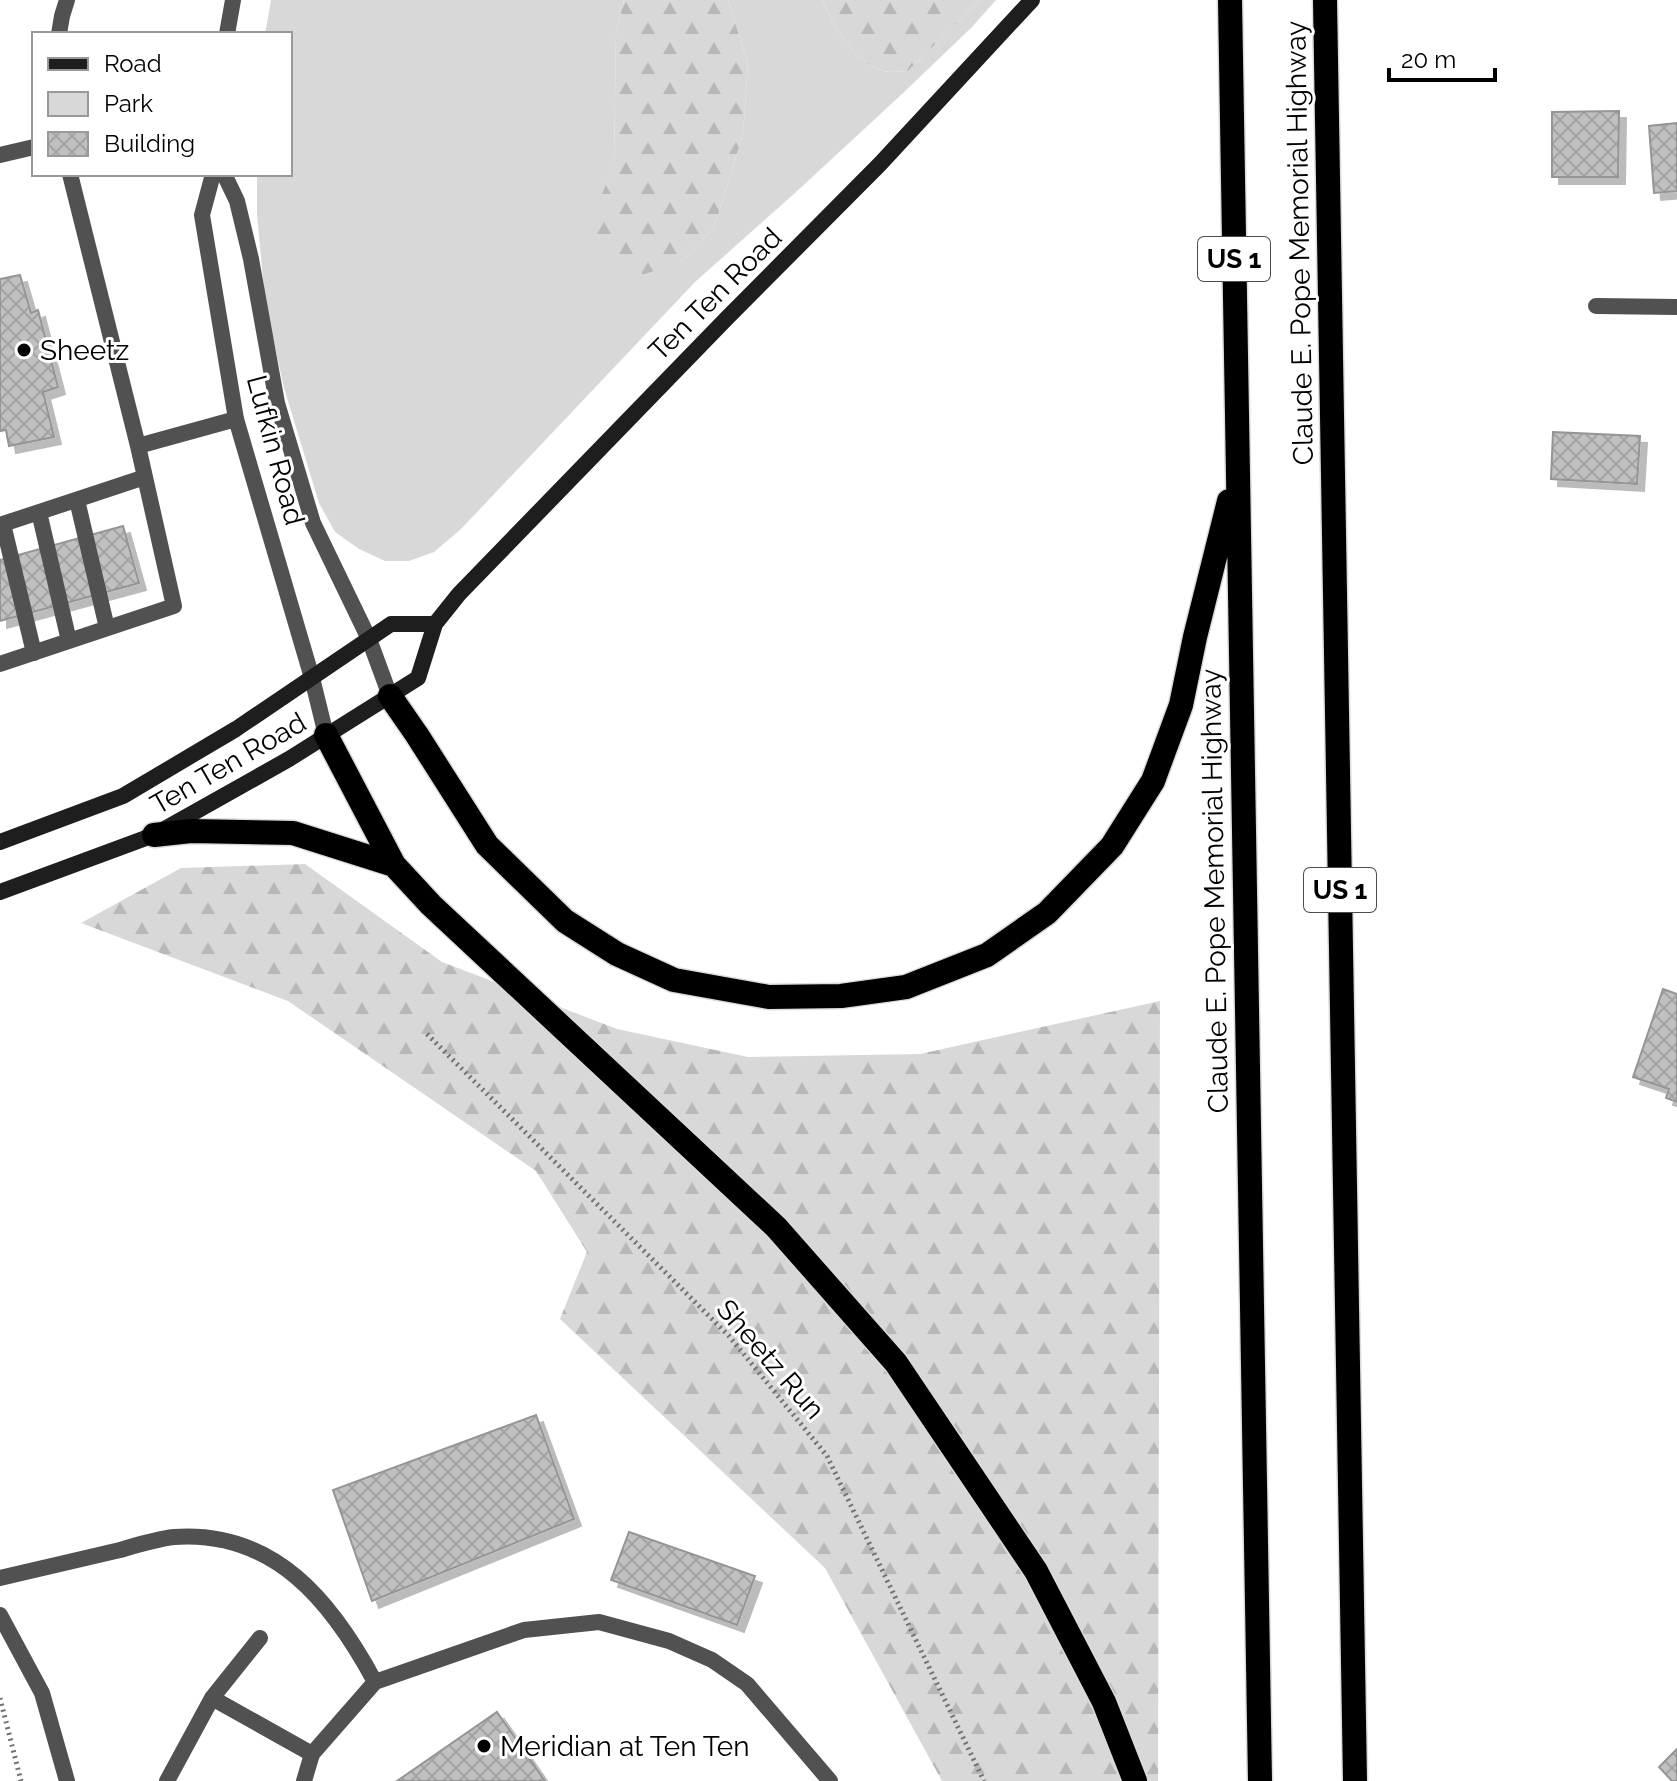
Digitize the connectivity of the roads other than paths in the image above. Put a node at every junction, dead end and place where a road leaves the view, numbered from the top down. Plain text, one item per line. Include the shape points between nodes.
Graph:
1 (67, 0) edge
2 (233, 0) edge
3 (1032, 0) edge
4 (1230, 0) edge
5 (1325, 0) edge
6 (59, 32) edge
7 (227, 32) edge
8 (32, 147) edge
9 (0, 155) edge
10 (70, 176) edge
11 (212, 176) edge
12 (225, 176) edge
13 (1596, 306) dead end
14 (1677, 307) edge
15 (236, 419) junction
16 (138, 446) junction
17 (1237, 468) junction
18 (145, 477) junction
19 (77, 500) junction
20 (39, 512) junction
21 (1, 524) edge
22 (435, 624) junction
23 (107, 628) junction
24 (369, 639) junction
25 (69, 641) junction
26 (34, 653) junction
27 (0, 664) edge
28 (312, 678) junction
29 (390, 696) junction
30 (326, 735) junction
31 (154, 835) junction
32 (0, 842) edge
33 (394, 865) junction
34 (0, 892) edge
35 (0, 1578) edge
36 (0, 1615) edge
37 (260, 1638) dead end
38 (375, 1682) junction
39 (212, 1698) junction
40 (312, 1754) junction
41 (67, 1781) edge
42 (167, 1781) edge
43 (304, 1781) edge
44 (830, 1781) edge
45 (1135, 1781) edge
46 (1260, 1781) edge
47 (1355, 1781) edge

1 - 6 street
2 - 7 street
3 - 22 main road, Ten Ten Road
4 - 17 highway, Claude E. Pope Memorial Highway / US 1
5 - 47 highway, Claude E. Pope Memorial Highway / US 1
8 - 9 street
10 - 16 street
11 - 15 street, Lufkin Road via 202,215
12 - 24 street, Lufkin Road via 237,201 277,403 313,523
13 - 14 street
15 - 16 street
15 - 28 street, Lufkin Road
16 - 18 street
17 - 29 highway via 1181,705 1153,781 1112,846 1047,913 987,955 906,987 841,996 769,997 674,980 617,954 565,921 487,845
17 - 46 highway, Claude E. Pope Memorial Highway / US 1
18 - 19 street
18 - 23 street via 174,606
19 - 20 street
19 - 23 street
20 - 21 street
20 - 25 street
21 - 26 street
22 - 24 main road, Ten Ten Road via 391,624
22 - 29 main road, Ten Ten Road via 418,678
23 - 25 street
24 - 28 main road, Ten Ten Road
24 - 29 street, Lufkin Road
25 - 26 street
26 - 27 street
28 - 30 street, Lufkin Road
28 - 32 main road, Ten Ten Road via 123,796
29 - 30 main road, Ten Ten Road
30 - 31 main road, Ten Ten Road
30 - 33 highway
31 - 33 highway via 293,833
31 - 34 main road, Ten Ten Road
33 - 45 highway via 776,1227 896,1363 1036,1571 1104,1702
35 - 38 street via 171,1537 209,1537 242,1545 290,1571 327,1607
36 - 41 street via 42,1693
37 - 39 street
38 - 40 street
38 - 44 street via 524,1630 599,1622 669,1641 712,1660 747,1684
39 - 40 street
39 - 42 street
40 - 43 street

